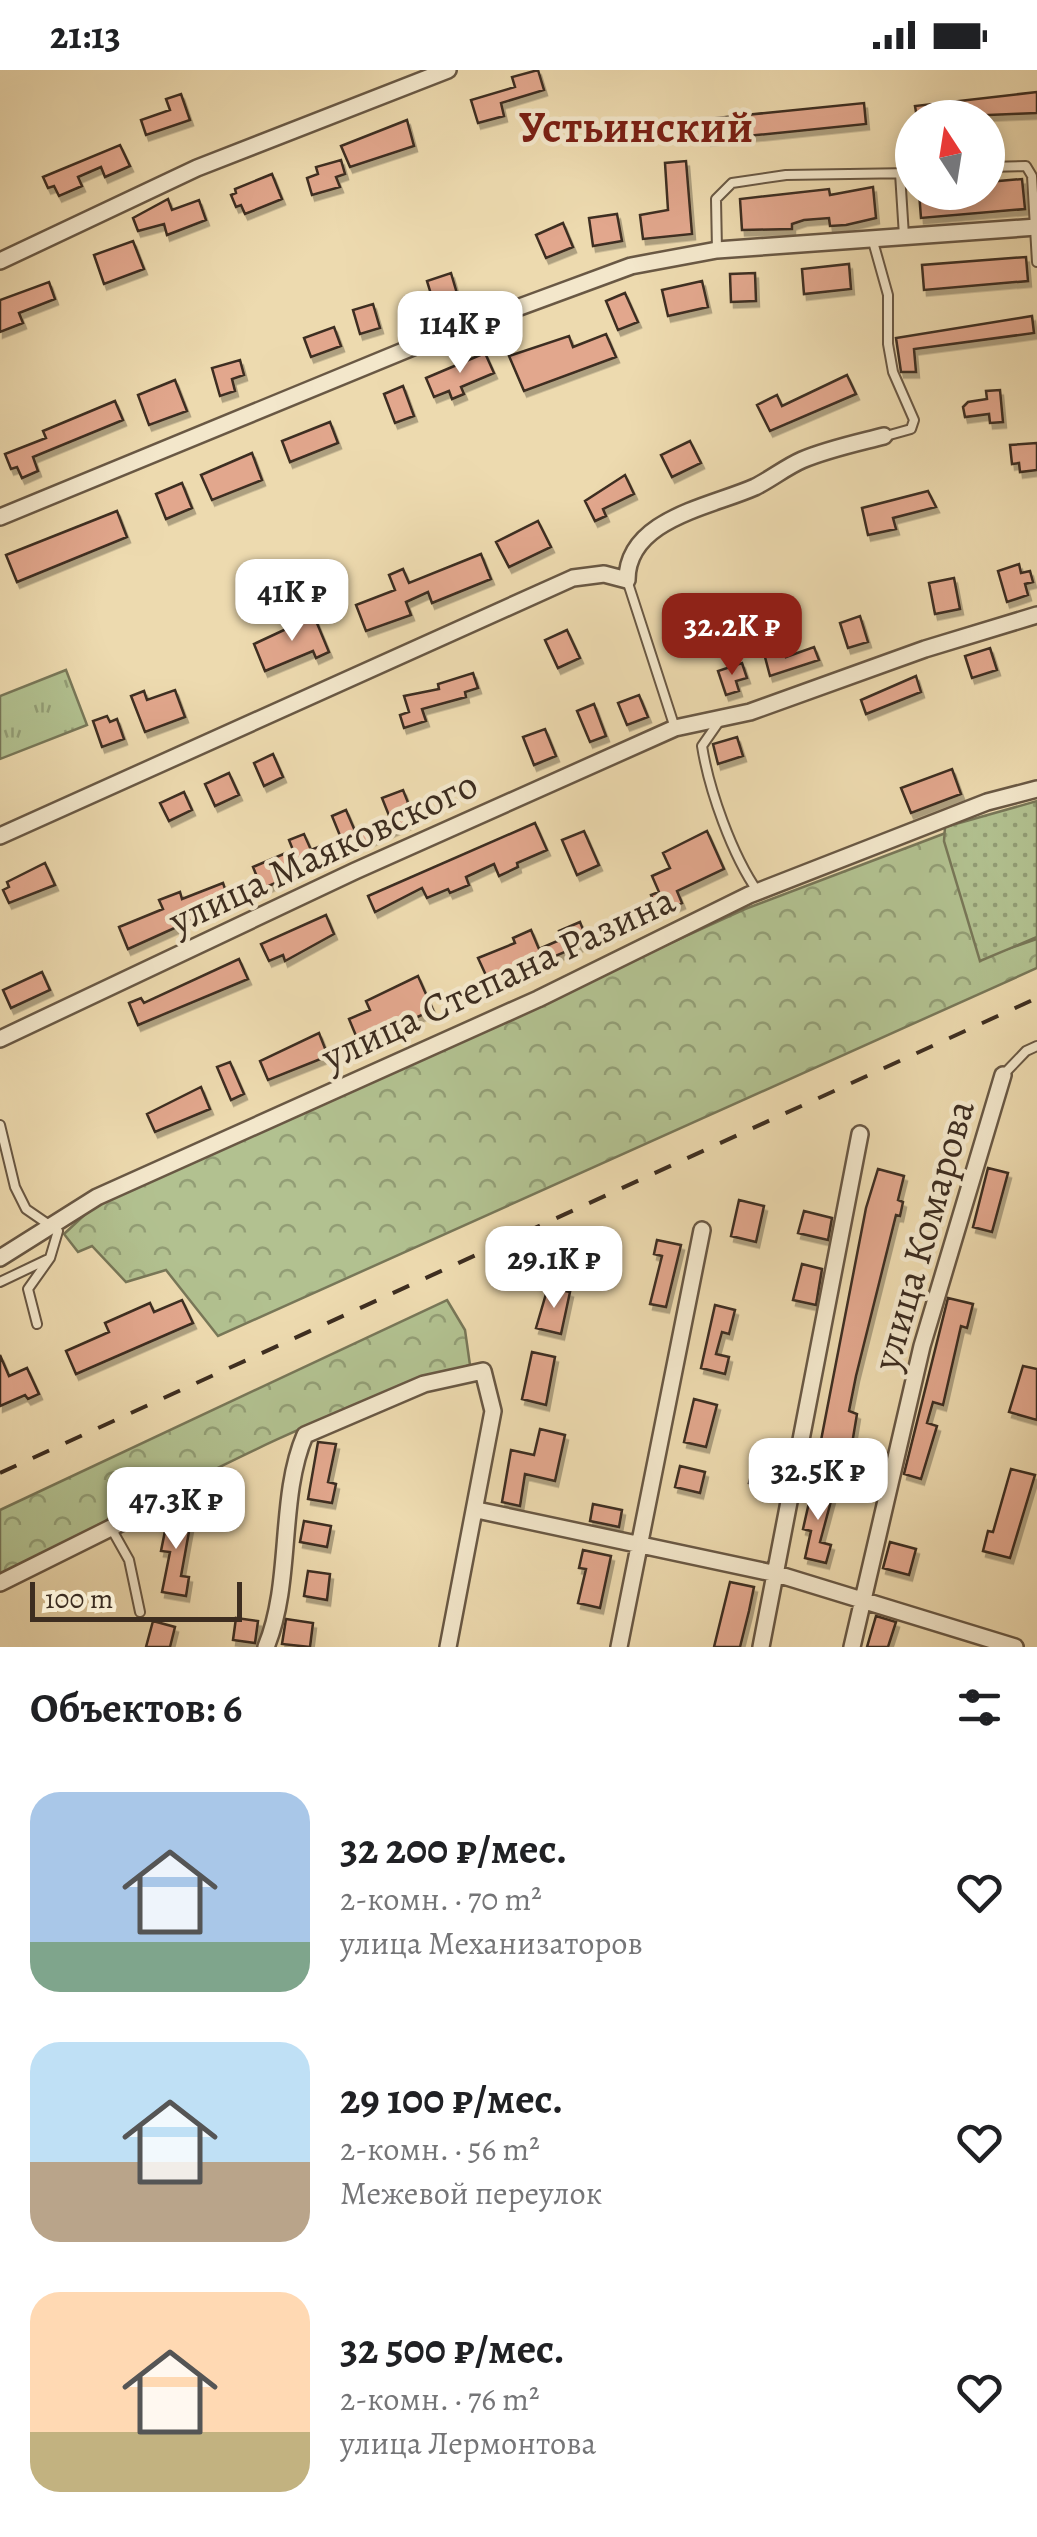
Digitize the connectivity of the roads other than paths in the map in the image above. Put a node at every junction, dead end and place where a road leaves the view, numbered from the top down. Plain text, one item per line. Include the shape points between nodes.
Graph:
1 (448, 70) edge
2 (1005, 167) edge
3 (895, 174) edge
4 (902, 210) edge
5 (1036, 227) edge
6 (904, 236) junction
7 (872, 238) junction
8 (716, 250) junction
9 (0, 261) edge
10 (1037, 262) edge
11 (884, 436) joint
12 (0, 516) edge
13 (627, 580) junction
14 (1037, 616) edge
15 (723, 718) junction
16 (675, 728) junction
17 (1037, 789) edge
18 (0, 836) edge
19 (758, 892) junction
20 (0, 1039) edge
21 (1037, 1046) edge
22 (1003, 1075) joint
23 (0, 1124) edge
24 (860, 1134) dead end
25 (53, 1226) junction
26 (702, 1230) dead end
27 (0, 1258) edge
28 (50, 1258) junction
29 (0, 1282) edge
30 (37, 1324) dead end
31 (159, 1504) dead end
32 (477, 1510) junction
33 (111, 1528) junction
34 (641, 1545) junction
35 (777, 1574) junction
36 (0, 1583) edge
37 (862, 1600) junction
38 (140, 1612) dead end
39 (266, 1647) edge
40 (448, 1647) edge
41 (619, 1647) edge
42 (761, 1647) edge
43 (852, 1647) edge
44 (1015, 1647) edge

1 - 9 street via 197,168
2 - 5 lane via 1026,166 1032,176
3 - 8 lane via 786,175 732,183 716,198
4 - 6 lane
5 - 6 street
5 - 10 lane
6 - 7 street
7 - 8 street
7 - 11 lane via 888,295 893,372 914,420 912,429
8 - 12 street via 631,266 503,313
11 - 13 street via 802,460 755,487 681,514 638,543 627,560
13 - 16 lane
13 - 18 street via 604,574 573,578
14 - 15 street, улица Маяковского
15 - 16 street, улица Маяковского
15 - 19 lane via 702,746 705,766
16 - 20 street, улица Маяковского
17 - 19 street, улица Степана Разина via 987,802
19 - 25 street, улица Степана Разина via 538,999 97,1196
21 - 22 lane
22 - 37 street, улица Комарова via 922,1346
23 - 25 lane via 26,1210
24 - 35 street
25 - 27 street, улица Степана Разина
25 - 28 lane via 58,1231
26 - 34 street
28 - 29 lane
28 - 30 lane via 28,1289
31 - 33 street
32 - 34 street
32 - 39 street via 492,1411 483,1371 424,1384 305,1434 295,1459
32 - 40 street
33 - 36 street
33 - 38 lane via 129,1560
34 - 35 street
34 - 41 street
35 - 37 street
35 - 42 street
37 - 43 street, улица Комарова
37 - 44 street

